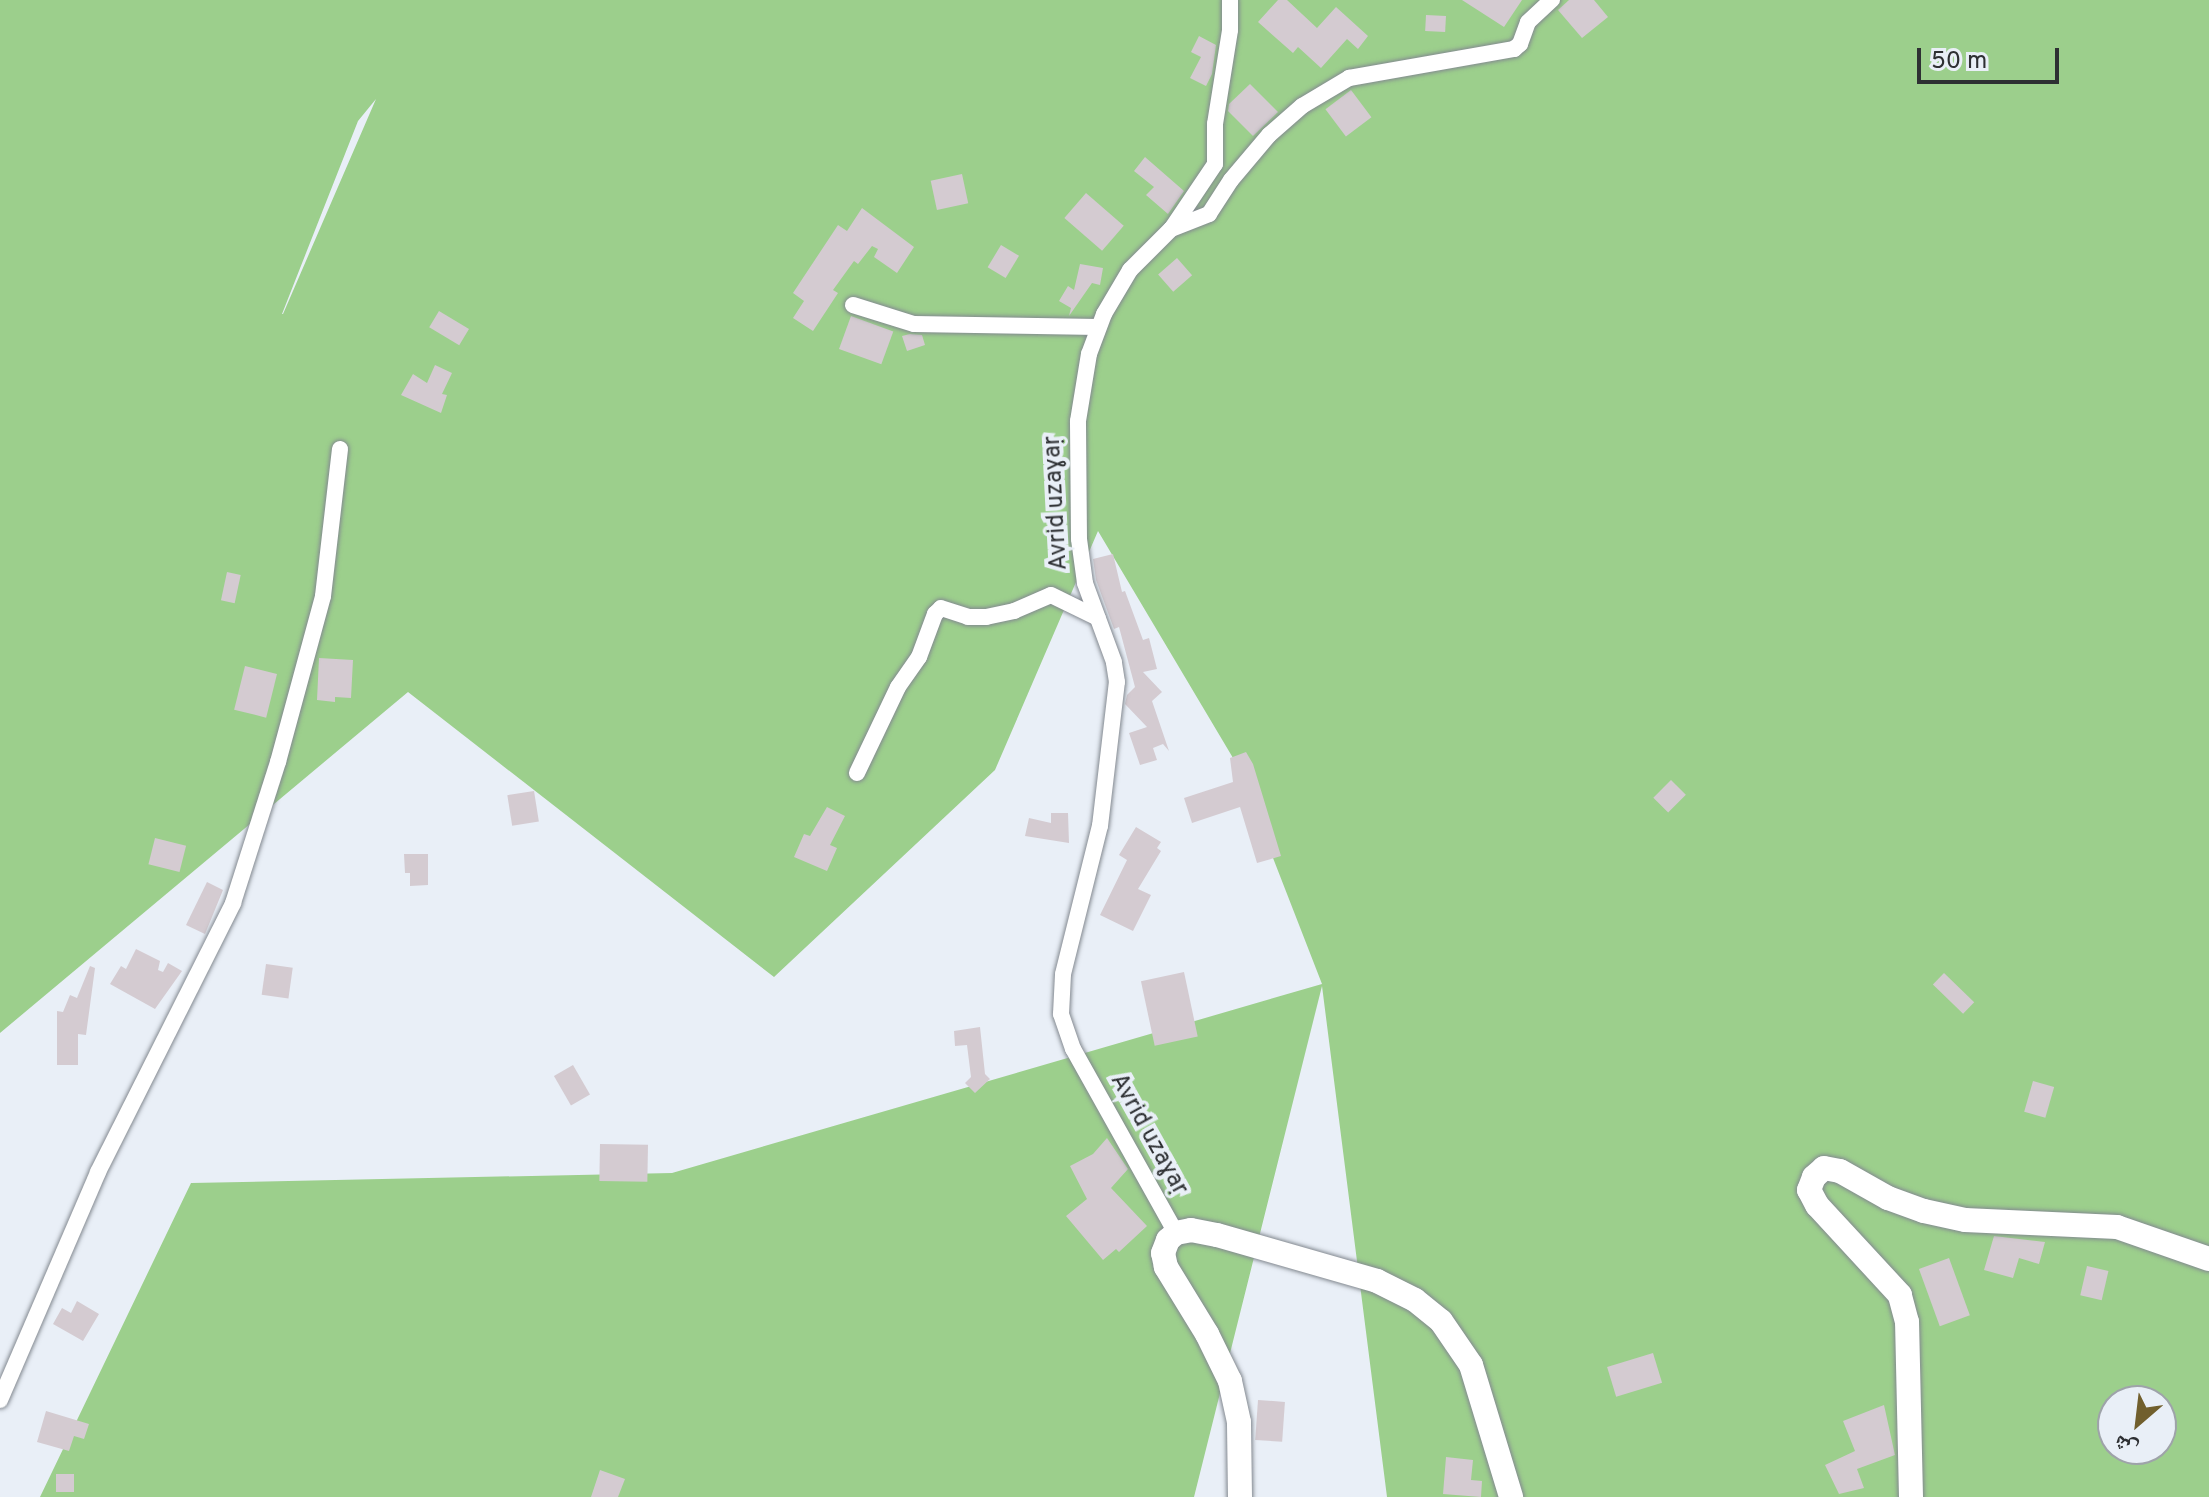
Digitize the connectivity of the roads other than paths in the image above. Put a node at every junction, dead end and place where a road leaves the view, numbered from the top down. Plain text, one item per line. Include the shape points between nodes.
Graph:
1 (1230, 0) edge
2 (1552, 0) edge
3 (1171, 229) junction
4 (853, 305) dead end
5 (1098, 327) junction
6 (340, 449) dead end
7 (1098, 618) junction
8 (857, 773) dead end
9 (1176, 1233) junction
10 (2209, 1259) edge
11 (0, 1400) edge
12 (1240, 1497) edge
13 (1511, 1497) edge
14 (1911, 1497) edge

1 - 3 street via 1215,164
2 - 3 street, Avrid uzaɣaṛ via 1528,22 1514,49 1349,78 1302,106 1269,135 1209,214
3 - 5 street, Avrid uzaɣaṛ via 1130,270
4 - 5 street via 914,324
5 - 7 street, Avrid uzaɣaṛ via 1081,390 1078,478 1085,583
6 - 11 street via 323,596 238,888 98,1172
7 - 8 street via 1051,595 986,617 941,608
7 - 9 street, Avrid uzaɣaṛ via 1114,662 1115,705 1100,826 1063,974 1061,1014 1073,1049
9 - 12 street via 1163,1253 1166,1267 1230,1381 1239,1422
9 - 13 street via 1217,1235 1377,1281 1415,1300 1441,1321 1471,1365
10 - 14 street via 2117,1227 1965,1220 1924,1211 1824,1168 1809,1190 1817,1205 1900,1295 1907,1322

